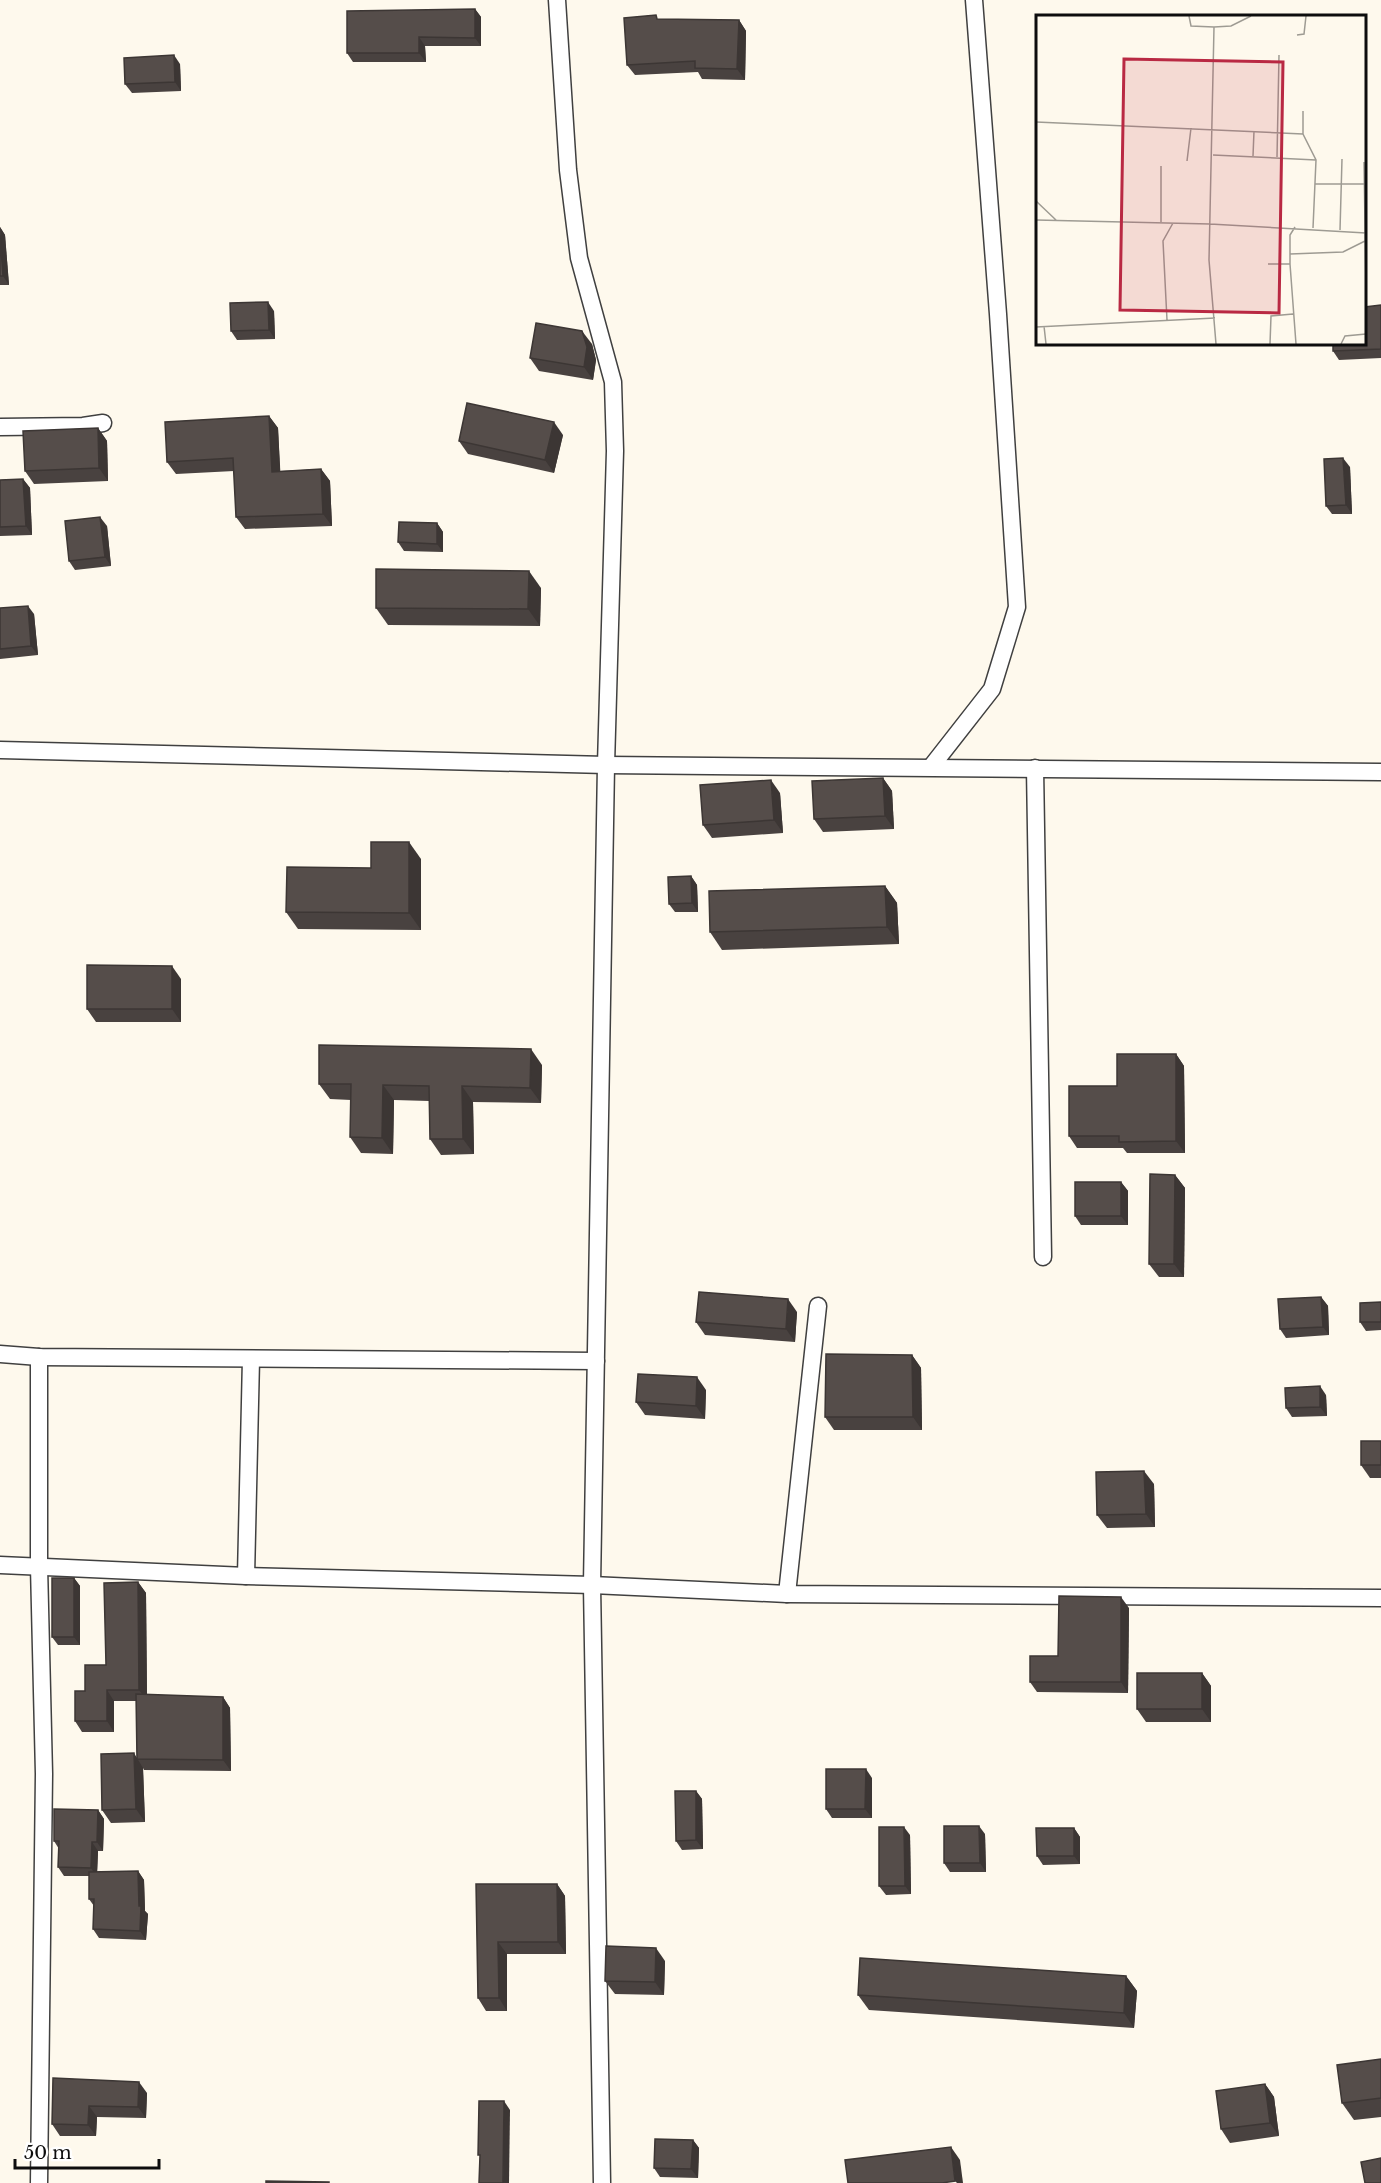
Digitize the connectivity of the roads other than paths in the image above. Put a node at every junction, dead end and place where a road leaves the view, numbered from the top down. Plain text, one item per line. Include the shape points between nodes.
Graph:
1 (557, 0) edge
2 (974, 0) edge
3 (104, 423) dead end
4 (0, 426) edge
5 (0, 750) edge
6 (606, 765) junction
7 (931, 767) junction
8 (1035, 768) junction
9 (1381, 772) edge
10 (1043, 1257) dead end
11 (818, 1306) dead end
12 (0, 1354) edge
13 (39, 1357) junction
14 (251, 1359) junction
15 (596, 1362) junction
16 (0, 1565) edge
17 (39, 1566) junction
18 (246, 1576) junction
19 (592, 1585) junction
20 (788, 1594) junction
21 (1381, 1598) edge
22 (39, 2183) edge
23 (602, 2183) edge

1 - 6 street via 568,170 579,258 613,382 615,451
2 - 7 street via 1017,607 992,689
3 - 4 street
5 - 6 street
6 - 7 street
6 - 15 street
7 - 8 street
8 - 9 street
8 - 10 street
11 - 20 street
12 - 13 street
13 - 14 street
13 - 17 street
14 - 15 street
14 - 18 street
15 - 19 street
16 - 17 street
17 - 18 street
17 - 22 street via 44,1774
18 - 19 street
19 - 20 street
19 - 23 street
20 - 21 street

